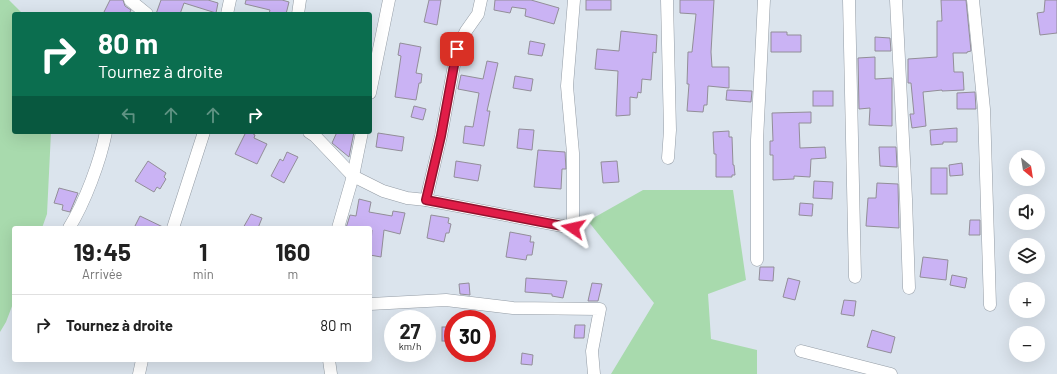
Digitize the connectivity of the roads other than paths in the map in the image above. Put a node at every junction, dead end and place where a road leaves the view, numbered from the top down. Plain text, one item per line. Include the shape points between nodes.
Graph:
1 (130, 0) edge
2 (230, 0) edge
3 (300, 0) edge
4 (389, 0) edge
5 (481, 0) edge
6 (574, 0) edge
7 (667, 0) edge
8 (764, 0) edge
9 (849, 0) edge
10 (896, 0) edge
11 (973, 0) edge
12 (143, 9) edge
13 (227, 12) edge
14 (298, 12) edge
15 (372, 83) edge
16 (106, 134) edge
17 (203, 134) edge
18 (312, 134) edge
19 (362, 134) edge
20 (668, 158) dead end
21 (353, 176) junction
22 (426, 200) junction
23 (70, 226) edge
24 (174, 226) edge
25 (339, 226) edge
26 (757, 260) dead end
27 (855, 277) dead end
28 (909, 288) dead end
29 (372, 304) edge
30 (990, 305) dead end
31 (801, 351) dead end
32 (142, 362) edge
33 (329, 362) edge
34 (139, 374) edge
35 (331, 374) edge
36 (594, 374) edge
37 (891, 374) edge

1 - 12 street
2 - 13 street
3 - 14 street
4 - 15 street
5 - 22 street via 478,14 457,49
6 - 22 street via 567,86 573,153 573,228
7 - 20 street via 670,130
8 - 26 street via 757,140
9 - 27 street
10 - 28 street
11 - 30 street via 984,109
16 - 23 street via 103,149 79,212
17 - 24 street
18 - 21 street
19 - 21 street
21 - 22 street via 383,192
21 - 25 street
29 - 36 street via 446,300 513,308 600,309 592,351
31 - 37 street
32 - 34 street
33 - 35 street

